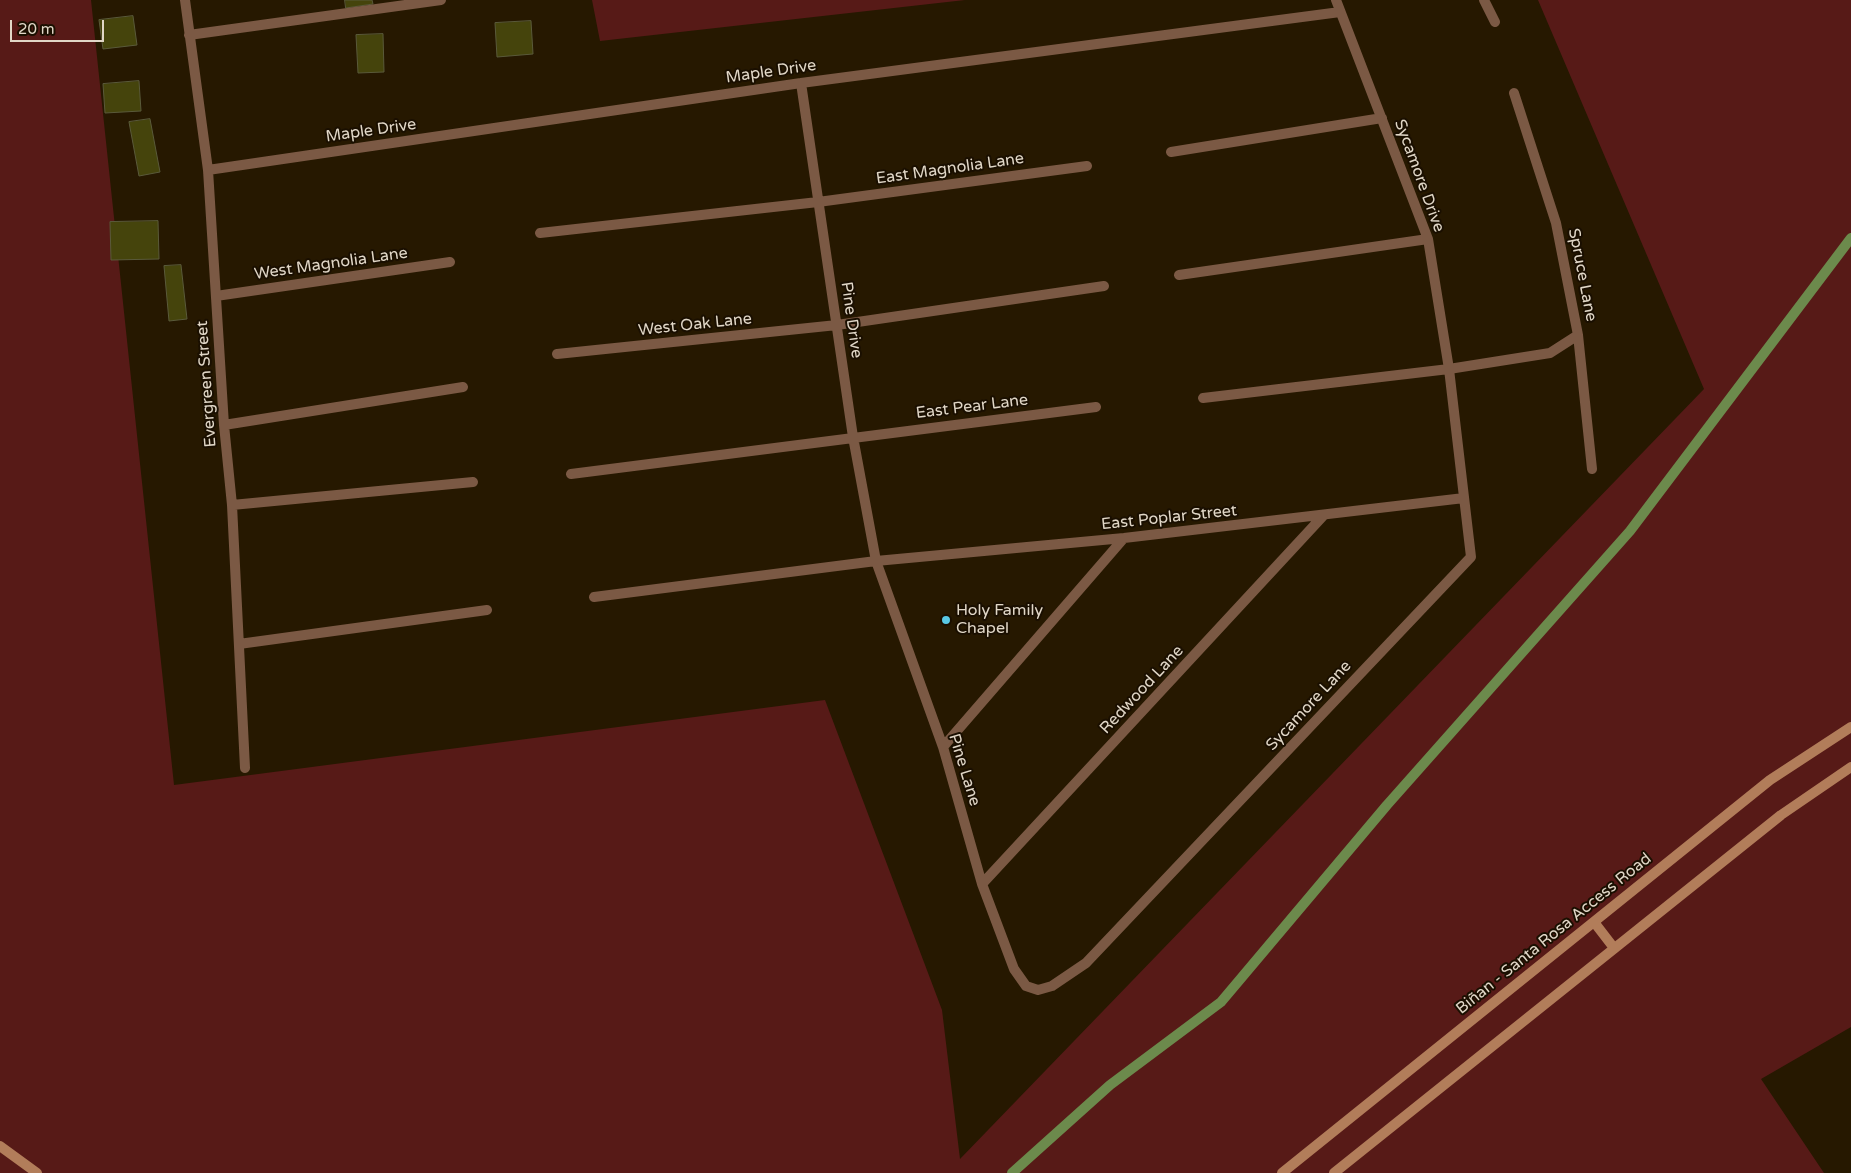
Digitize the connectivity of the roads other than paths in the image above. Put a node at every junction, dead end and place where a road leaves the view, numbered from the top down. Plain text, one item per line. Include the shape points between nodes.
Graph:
1 (185, 0) edge
2 (441, 0) edge
3 (1336, 0) edge
4 (1484, 0) edge
5 (1340, 12) junction
6 (1495, 22) dead end
7 (189, 35) junction
8 (801, 83) junction
9 (1514, 93) dead end
10 (1382, 118) junction
11 (1171, 152) dead end
12 (1087, 166) dead end
13 (208, 170) junction
14 (818, 202) junction
15 (540, 234) dead end
16 (1428, 239) junction
17 (450, 262) dead end
18 (1179, 275) dead end
19 (1104, 286) dead end
20 (216, 296) junction
21 (837, 325) junction
22 (1578, 335) junction
23 (557, 354) dead end
24 (1449, 369) junction
25 (463, 387) dead end
26 (1203, 398) dead end
27 (1096, 407) dead end
28 (224, 425) junction
29 (853, 437) junction
30 (1592, 469) dead end
31 (571, 474) dead end
32 (473, 482) dead end
33 (1464, 498) junction
34 (232, 506) junction
35 (1323, 516) junction
36 (1124, 538) junction
37 (876, 561) junction
38 (594, 597) dead end
39 (487, 610) dead end
40 (239, 644) junction
41 (1851, 727) edge
42 (943, 747) junction
43 (1851, 767) edge
44 (245, 768) dead end
45 (982, 884) junction
46 (1594, 922) junction
47 (1614, 948) junction
48 (1026, 986) joint
49 (0, 1146) edge
50 (37, 1173) edge
51 (1282, 1173) edge
52 (1334, 1173) edge

1 - 7 street, Evergreen Street
2 - 7 street
3 - 5 street, Sycamore Drive
4 - 6 street
5 - 8 street, Maple Drive
5 - 10 street, Sycamore Drive
7 - 13 street, Evergreen Street
8 - 13 street, Maple Drive
8 - 14 street, Pine Drive
9 - 22 street, Spruce Lane via 1556,223
10 - 11 street
10 - 16 street, Sycamore Drive
12 - 14 street, East Magnolia Lane
13 - 20 street, Evergreen Street
14 - 15 street, East Magnolia Lane
14 - 21 street, Pine Drive
16 - 18 street
16 - 24 street, Sycamore Drive
17 - 20 street, West Magnolia Lane
19 - 21 street, West Oak Lane
20 - 28 street, Evergreen Street
21 - 23 street, West Oak Lane
21 - 29 street, Pine Drive
22 - 24 street via 1550,353
22 - 30 street, Spruce Lane
24 - 26 street
24 - 33 street, Sycamore Lane
25 - 28 street
27 - 29 street, East Pear Lane
28 - 34 street, Evergreen Street
29 - 31 street, East Pear Lane
29 - 37 street, Pine Drive
32 - 34 street
33 - 35 street, East Poplar Street
33 - 48 street, Sycamore Lane via 1471,557 1086,964 1045,989
34 - 40 street, Evergreen Street
35 - 36 street, East Poplar Street
35 - 45 street, Redwood Lane
36 - 37 street, East Poplar Street
36 - 42 street
37 - 38 street, East Poplar Street
37 - 42 street, Pine Lane
39 - 40 street
40 - 44 street, Evergreen Street
41 - 46 main road, Biñan - Santa Rosa Access Road via 1770,780
42 - 45 street, Pine Lane
43 - 47 main road via 1781,814
45 - 48 street, Pine Lane via 1014,968
46 - 47 main road
46 - 51 main road, Biñan - Santa Rosa Access Road
47 - 52 main road
49 - 50 main road

